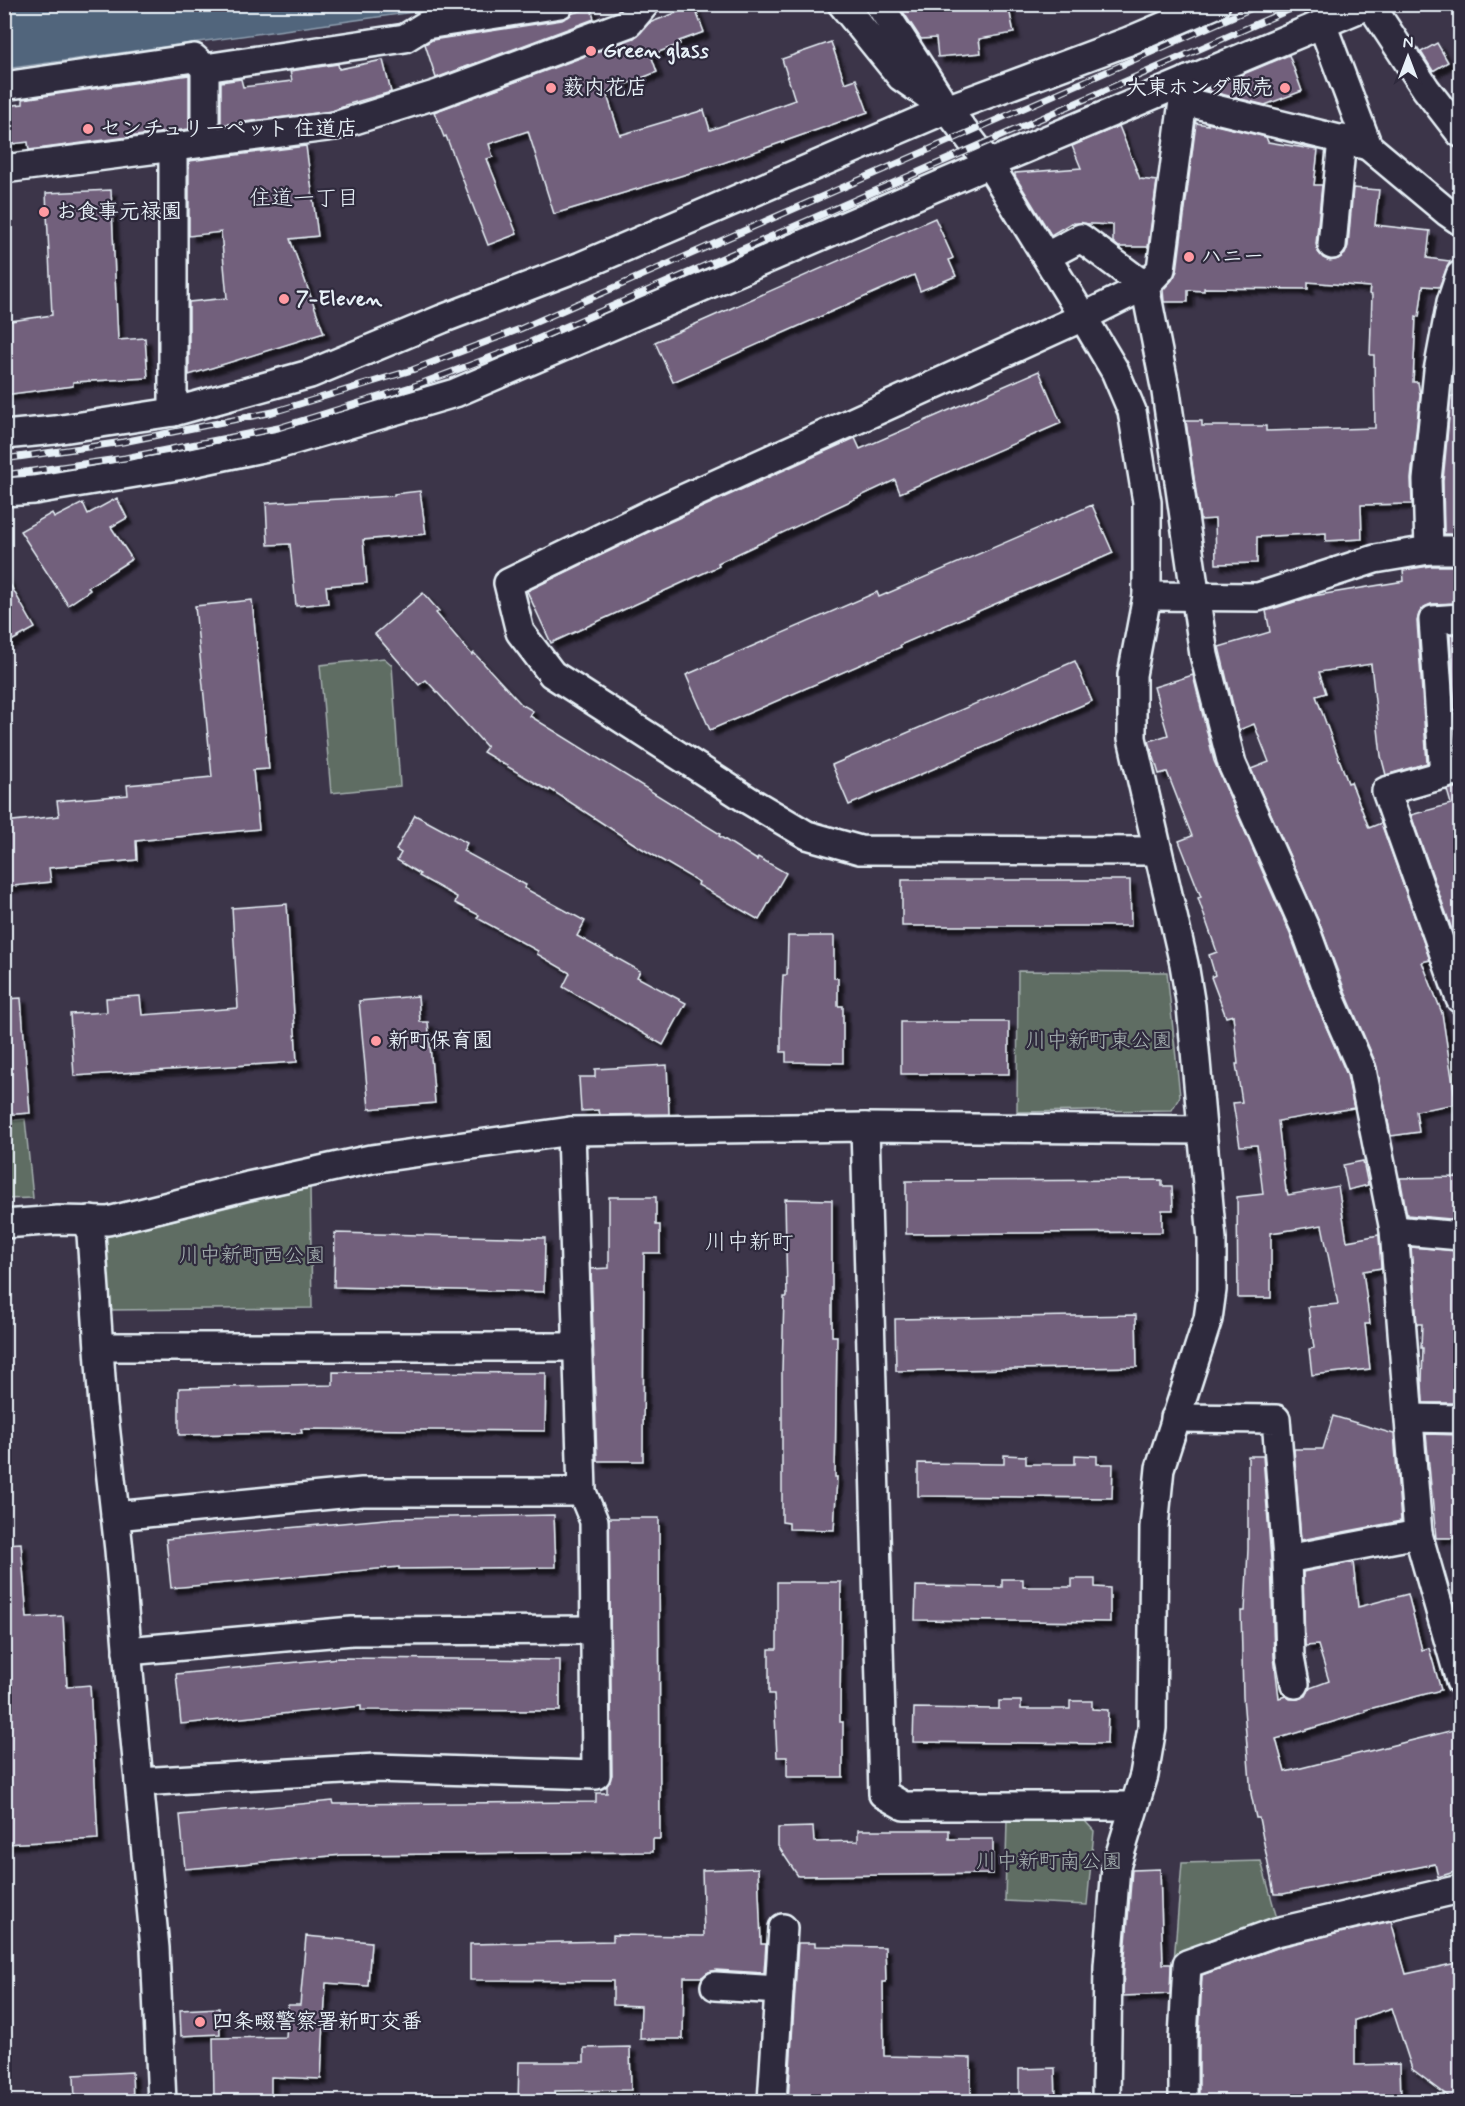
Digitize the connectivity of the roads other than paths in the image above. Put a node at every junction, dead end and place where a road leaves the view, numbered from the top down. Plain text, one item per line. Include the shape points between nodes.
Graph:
1 (560, 4) edge
2 (645, 4) edge
3 (842, 4) edge
4 (879, 4) edge
5 (1216, 4) edge
6 (1370, 4) edge
7 (1322, 24) junction
8 (205, 68) junction
9 (4, 86) edge
10 (1185, 90) junction
11 (948, 109) junction
12 (1461, 133) edge
13 (1342, 139) junction
14 (206, 142) junction
15 (1368, 146) junction
16 (173, 148) junction
17 (989, 164) junction
18 (4, 169) edge
19 (1461, 221) edge
20 (1332, 245) dead end
21 (1047, 256) junction
22 (1461, 276) edge
23 (1145, 286) junction
24 (1083, 317) junction
25 (1450, 371) edge
26 (173, 412) junction
27 (4, 435) edge
28 (4, 492) edge
29 (1429, 550) junction
30 (1461, 550) edge
31 (1147, 596) junction
32 (1197, 598) junction
33 (1461, 618) edge
34 (1452, 773) edge
35 (1156, 851) junction
36 (1461, 999) edge
37 (865, 1127) junction
38 (1202, 1130) junction
39 (571, 1131) junction
40 (90, 1220) junction
41 (4, 1224) edge
42 (1394, 1230) junction
43 (1461, 1236) edge
44 (99, 1347) junction
45 (578, 1347) junction
46 (1175, 1418) junction
47 (1410, 1418) junction
48 (1461, 1419) edge
49 (582, 1492) junction
50 (115, 1516) junction
51 (1418, 1534) junction
52 (1287, 1558) junction
53 (595, 1630) junction
54 (127, 1651) junction
55 (1461, 1681) edge
56 (1295, 1684) dead end
57 (139, 1782) junction
58 (1134, 1806) junction
59 (1461, 1889) edge
60 (783, 1928) dead end
61 (715, 1986) dead end
62 (779, 1990) junction
63 (162, 2102) edge
64 (772, 2102) edge
65 (1106, 2102) edge
66 (1182, 2102) edge

1 - 8 street via 426,25 405,38
2 - 14 street via 629,24 438,94 335,126
3 - 11 street via 901,77
4 - 11 street
5 - 11 street
6 - 7 street
6 - 12 street via 1426,89
7 - 10 street
7 - 15 street
8 - 9 street via 194,58
8 - 14 street
10 - 13 street
10 - 17 street
10 - 23 street via 1161,269
11 - 17 street
11 - 26 street via 581,266 310,374
13 - 15 street
13 - 20 street
14 - 16 street
15 - 19 street
16 - 18 street
16 - 26 street
17 - 21 street
17 - 28 street via 455,393 281,444 166,468
21 - 23 street via 1081,238
21 - 24 street
22 - 25 street via 1451,302
23 - 24 street
23 - 32 street via 1166,392
24 - 31 street via 1115,371 1132,411 1147,502
24 - 35 street via 656,511 508,583 520,632 552,675 807,835 860,850
25 - 29 street via 1427,480
26 - 27 street
29 - 30 street
29 - 32 street via 1375,559 1258,597
31 - 32 street
31 - 35 street via 1132,675 1132,738
32 - 42 street via 1204,656 1232,764 1305,928 1362,1070
33 - 34 street via 1433,620
34 - 36 street via 1386,791
35 - 38 street via 1186,975
37 - 38 street
37 - 39 street
37 - 58 street via 883,1794 904,1806
38 - 46 street via 1212,1239 1212,1290 1208,1319
39 - 40 street via 371,1159 108,1221
39 - 45 street
40 - 41 street
40 - 44 street
42 - 43 street
42 - 47 street
44 - 45 street
44 - 50 street
45 - 49 street
46 - 52 street via 1276,1419
46 - 58 street via 1160,1468 1154,1527 1152,1728
47 - 48 street
47 - 51 street
49 - 50 street via 362,1492
49 - 53 street via 594,1521
50 - 54 street
51 - 52 street
51 - 55 street
52 - 56 street via 1290,1657
53 - 54 street via 352,1631
53 - 57 street via 596,1775 376,1768
54 - 57 street
57 - 63 street via 155,1948
58 - 65 street via 1116,1867 1108,1966
59 - 66 street via 1276,1932 1187,1964
60 - 62 street
61 - 62 street
62 - 64 street

